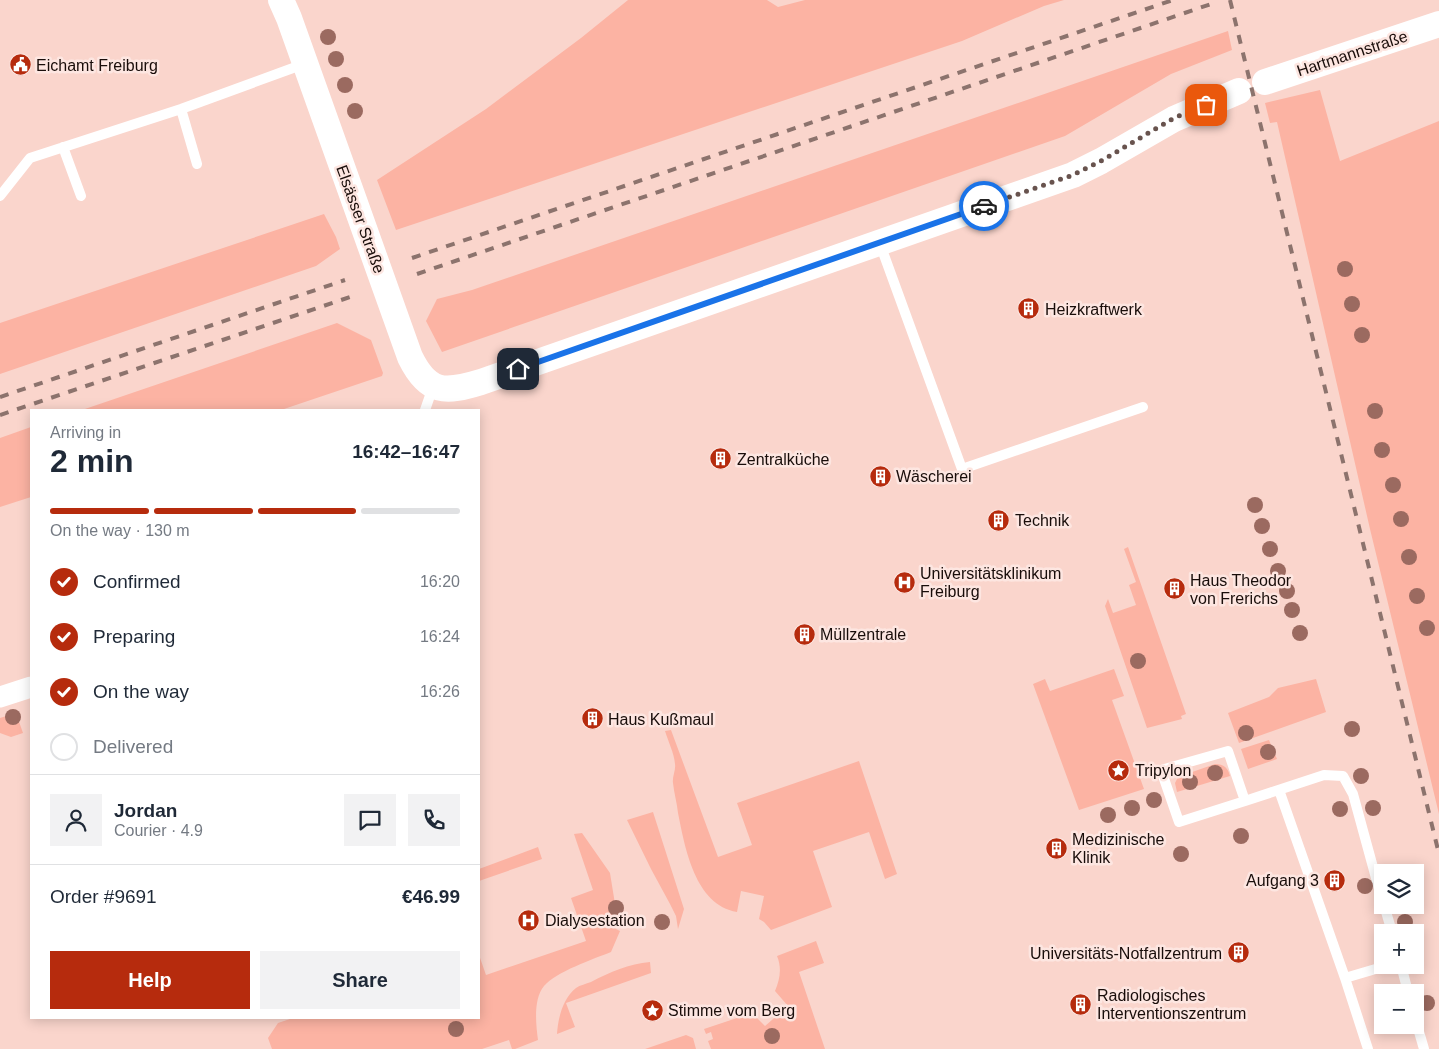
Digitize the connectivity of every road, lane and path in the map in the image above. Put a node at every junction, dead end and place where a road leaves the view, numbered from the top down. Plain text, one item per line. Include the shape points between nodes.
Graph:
1 (281, 0) edge
2 (1439, 24) edge
3 (305, 64) junction
4 (1265, 82) dead end
5 (1239, 91) dead end
6 (181, 108) junction
7 (63, 146) junction
8 (197, 164) dead end
9 (0, 196) edge
10 (80, 196) dead end
11 (880, 243) junction
12 (434, 386) junction
13 (1143, 407) dead end
14 (425, 409) edge
15 (30, 687) edge
16 (0, 697) edge
17 (1279, 790) junction
18 (1245, 801) junction
19 (1374, 871) edge
20 (1374, 970) edge
21 (1346, 978) junction
22 (1420, 1034) edge
23 (1368, 1049) edge
24 (1424, 1049) edge

1 - 3 street, Elsässer Straße
2 - 4 street, Hartmannstraße
3 - 6 lane
3 - 12 street, Elsässer Straße via 400,330 416,368
5 - 11 street via 1174,118 1073,175
6 - 7 lane
6 - 8 lane
7 - 9 lane via 30,158
7 - 10 lane
11 - 12 street via 481,382 457,389
11 - 13 lane via 962,468
12 - 14 lane
15 - 16 street
17 - 18 lane
17 - 19 lane via 1324,775 1343,776 1353,794
17 - 21 lane
18 - 18 lane via 1179,822 1162,770 1228,751
20 - 21 lane
21 - 23 lane
22 - 24 lane

